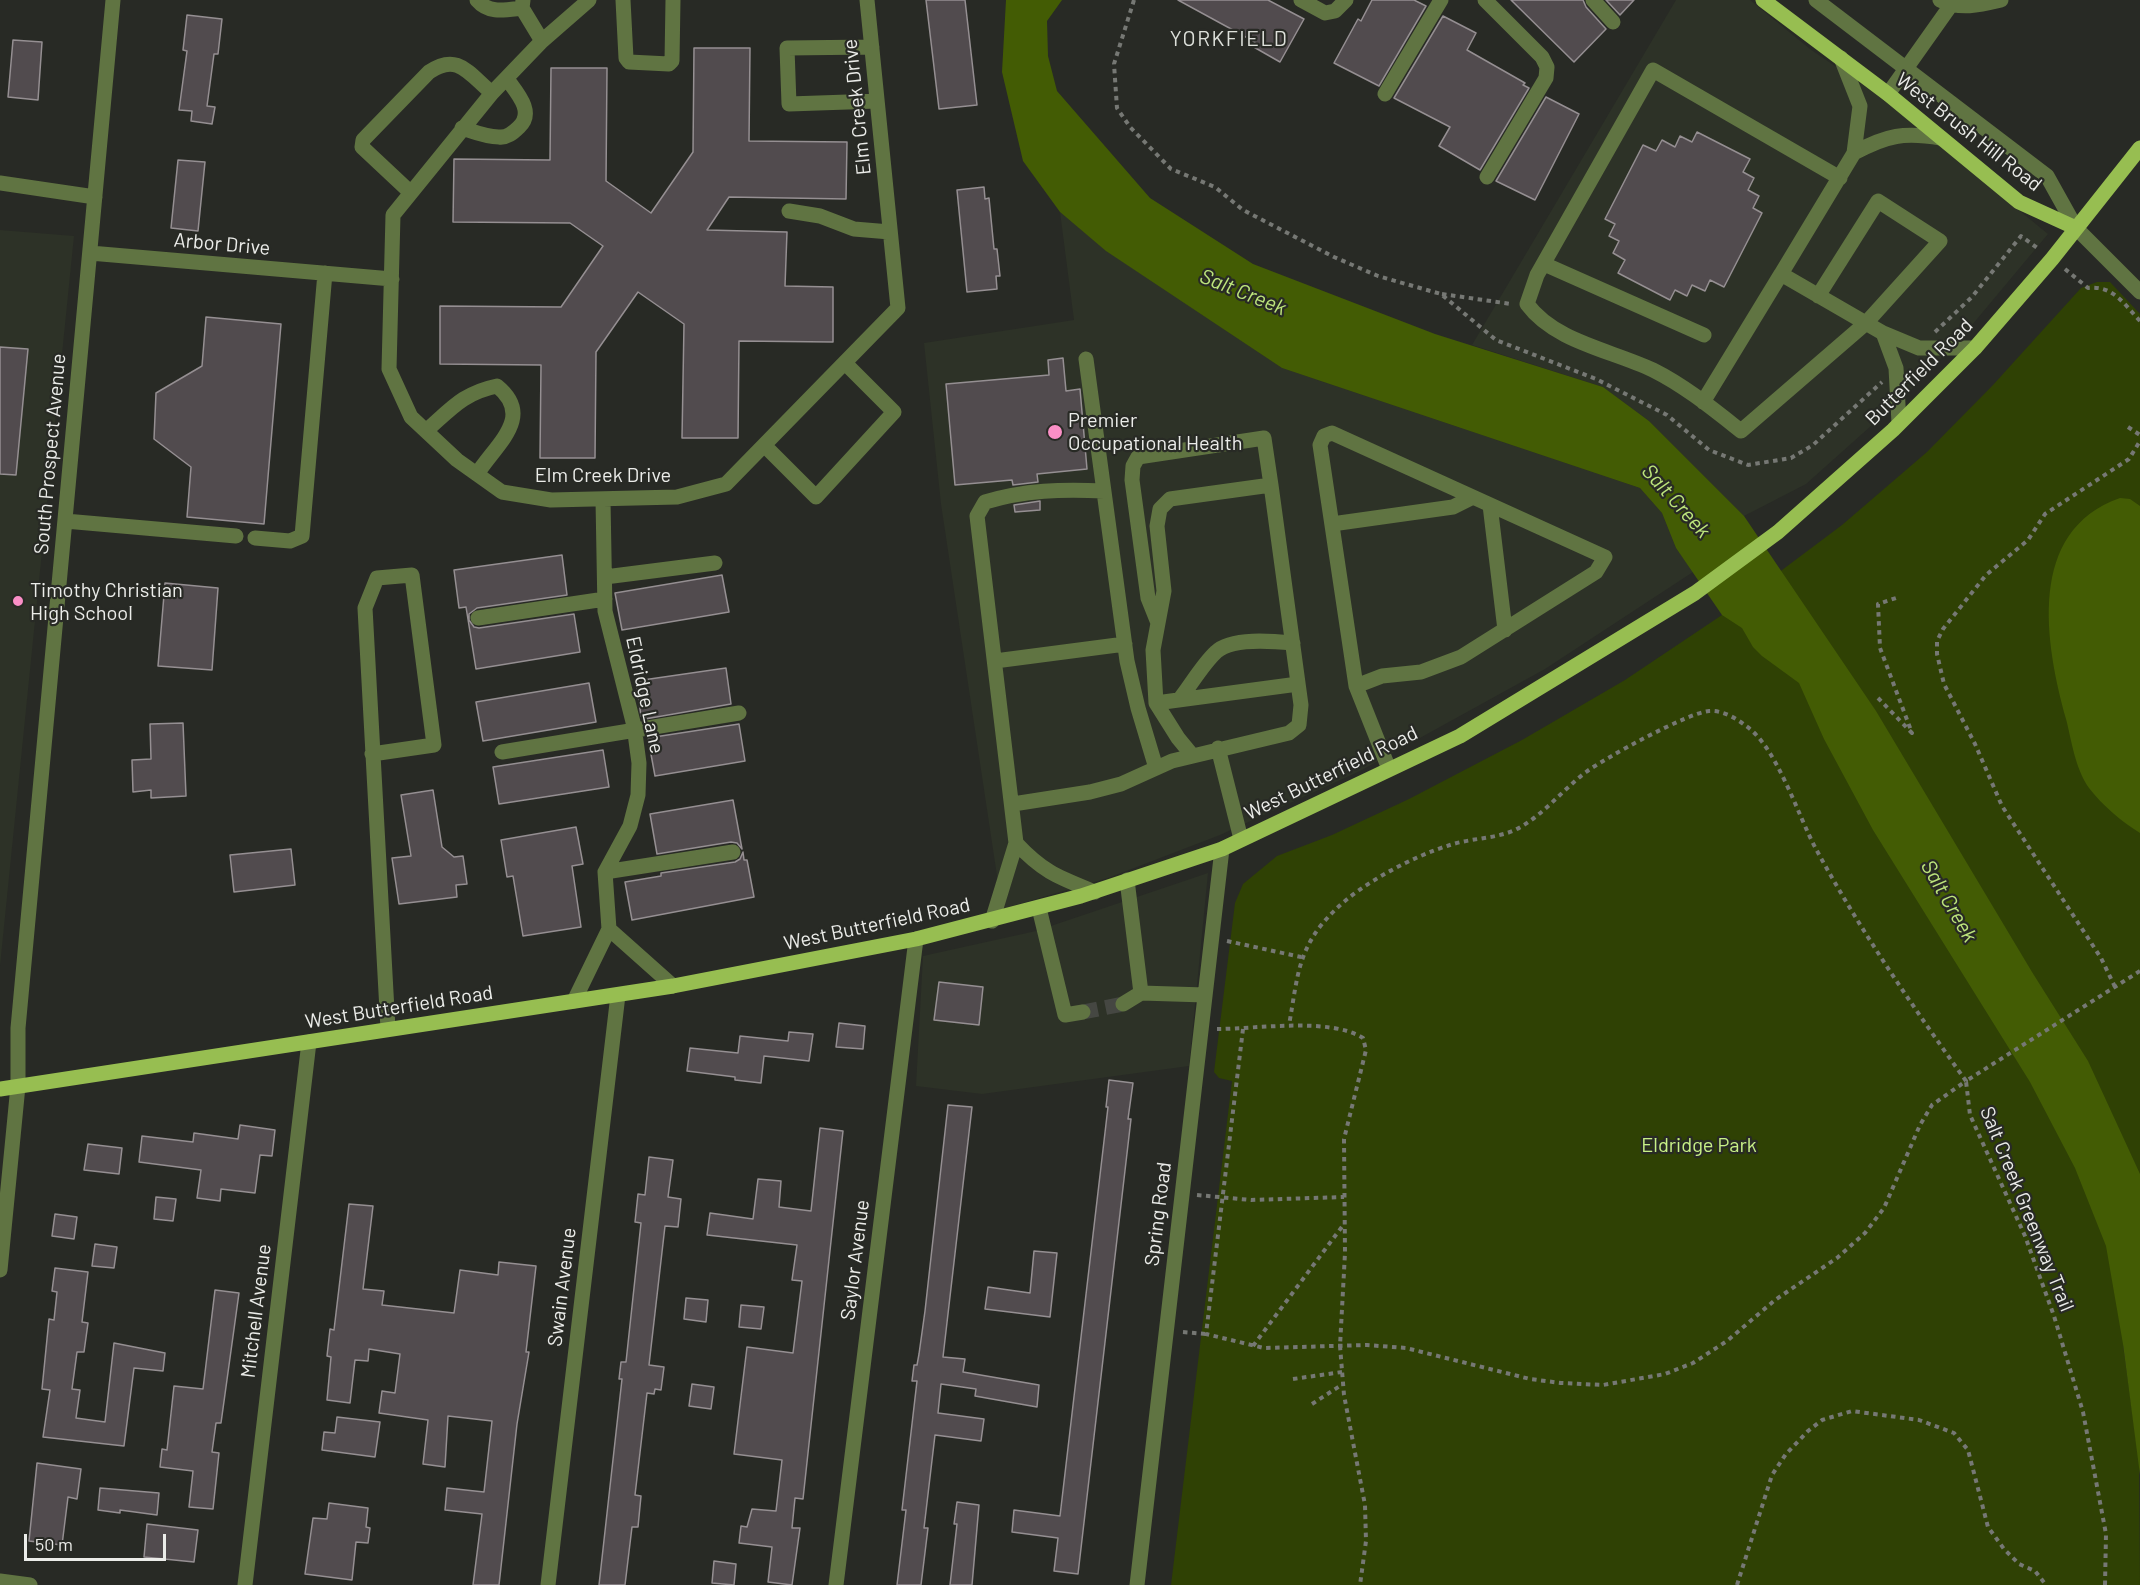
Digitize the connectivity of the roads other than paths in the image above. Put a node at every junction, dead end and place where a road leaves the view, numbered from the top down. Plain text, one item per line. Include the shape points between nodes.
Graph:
1 (113, 0) edge
2 (477, 0) edge
3 (588, 0) edge
4 (623, 0) edge
5 (673, 0) edge
6 (867, 0) edge
7 (1301, 0) edge
8 (1346, 0) edge
9 (1441, 0) edge
10 (1485, 0) edge
11 (1593, 0) edge
12 (1763, 0) edge
13 (1816, 0) edge
14 (2001, 0) edge
15 (1945, 3) edge
16 (523, 4) edge
17 (1613, 22) dead end
18 (542, 41) junction
19 (872, 47) junction
20 (1841, 58) junction
21 (1907, 68) junction
22 (507, 79) junction
23 (492, 93) junction
24 (1384, 94) dead end
25 (1888, 94) junction
26 (877, 101) junction
27 (462, 128) junction
28 (1941, 138) junction
29 (2140, 148) edge
30 (1854, 153) junction
31 (1487, 177) dead end
32 (1840, 178) junction
33 (0, 183) edge
34 (410, 192) junction
35 (95, 197) junction
36 (789, 211) dead end
37 (2076, 228) junction
38 (890, 232) junction
39 (90, 253) junction
40 (1544, 264) junction
41 (325, 273) junction
42 (1781, 274) junction
43 (392, 279) junction
44 (2140, 292) edge
45 (1818, 296) junction
46 (1866, 323) junction
47 (1883, 333) junction
48 (1704, 335) dead end
49 (1975, 348) junction
50 (1086, 359) dead end
51 (845, 363) junction
52 (1702, 402) junction
53 (1899, 423) junction
54 (426, 431) junction
55 (764, 445) junction
56 (477, 474) junction
57 (1271, 484) junction
58 (1104, 491) junction
59 (1473, 497) junction
60 (603, 500) junction
61 (1490, 505) junction
62 (65, 521) junction
63 (1332, 524) junction
64 (236, 536) dead end
65 (255, 538) dead end
66 (715, 563) dead end
67 (605, 577) junction
68 (1695, 593) joint
69 (605, 599) junction
70 (478, 618) dead end
71 (1158, 623) junction
72 (1505, 630) junction
73 (1293, 643) junction
74 (1125, 644) junction
75 (995, 660) junction
76 (1298, 684) junction
77 (1356, 686) junction
78 (1179, 700) junction
79 (1156, 703) junction
80 (739, 713) dead end
81 (635, 732) junction
82 (1218, 748) junction
83 (502, 752) dead end
84 (372, 754) junction
85 (1192, 755) junction
86 (1156, 768) junction
87 (1389, 769) junction
88 (1013, 804) junction
89 (1241, 839) junction
90 (1016, 843) junction
91 (1222, 849) junction
92 (734, 852) dead end
93 (605, 872) junction
94 (1127, 880) junction
95 (1095, 891) junction
96 (1039, 908) junction
97 (992, 921) junction
98 (609, 929) junction
99 (916, 939) junction
100 (673, 986) junction
101 (1141, 993) junction
102 (618, 994) junction
103 (1205, 995) junction
104 (574, 1001) junction
105 (1123, 1004) tunnel mouth
106 (1083, 1012) tunnel mouth
107 (388, 1029) junction
108 (309, 1042) junction
109 (18, 1086) junction
110 (0, 1089) edge
111 (0, 1270) edge
112 (0, 1581) edge
113 (30, 1585) edge
114 (245, 1585) edge
115 (548, 1585) edge
116 (836, 1585) edge
117 (1137, 1585) edge

1 - 35 street, South Prospect Avenue
2 - 16 street via 495,11
3 - 18 street, Elm Creek Drive
4 - 5 street via 628,62 669,64
6 - 19 street, Elm Creek Drive
7 - 8 street via 1325,13 1335,11
9 - 24 street
10 - 31 street via 1542,57 1547,68 1546,78
11 - 17 street
12 - 20 main road, West Brush Hill Road
13 - 21 street, West Brush Hill Road
14 - 15 street via 1978,6
15 - 21 street
16 - 18 street
18 - 22 street, Elm Creek Drive
19 - 26 street, Elm Creek Drive
19 - 26 street via 787,48 789,104
20 - 25 main road, West Brush Hill Road
20 - 30 street via 1860,106
21 - 25 street
21 - 37 street, West Brush Hill Road via 2048,176
22 - 23 street, Elm Creek Drive
22 - 27 street via 522,100 526,114 513,134 501,138
23 - 27 street, Elm Creek Drive
23 - 34 street via 457,63 442,63 363,140 362,147
25 - 28 main road, West Brush Hill Road
26 - 38 street, Elm Creek Drive
27 - 34 street, Elm Creek Drive
28 - 30 street via 1894,135
28 - 37 main road, West Brush Hill Road via 2019,202
29 - 37 main road, Butterfield Road
30 - 32 street
32 - 40 street via 1653,70
32 - 42 street
33 - 35 street
34 - 43 street, Elm Creek Drive via 393,215
35 - 39 street, South Prospect Avenue
36 - 38 street via 820,216 867,232
37 - 44 street
37 - 49 main road, Butterfield Road
38 - 51 street, Elm Creek Drive via 898,308
39 - 41 street, Arbor Drive
39 - 62 street, South Prospect Avenue
40 - 48 street
40 - 52 street via 1527,304 1539,321 1653,371
41 - 43 street, Arbor Drive
41 - 65 street via 302,536 290,541
42 - 45 street
42 - 52 street
43 - 54 street, Elm Creek Drive via 389,369 411,417
45 - 46 street
45 - 46 street via 1878,201 1940,241
46 - 47 street
46 - 52 street via 1741,431
47 - 49 street via 1919,348
47 - 53 street via 1896,368
49 - 53 main road, Butterfield Road
50 - 58 street
51 - 55 street, Elm Creek Drive
51 - 55 street via 894,412 816,497
53 - 68 main road, Butterfield Road via 1778,532
54 - 56 street, Elm Creek Drive
54 - 56 street via 461,398 497,386 510,397 515,415
55 - 60 street, Elm Creek Drive via 726,484 677,497
56 - 60 street, Elm Creek Drive via 502,492 551,500
57 - 71 street via 1170,499 1160,509 1157,526 1164,591
57 - 71 street via 1264,438 1138,457 1132,480 1148,598
57 - 73 street
58 - 74 street
58 - 75 street via 1048,489 985,502 977,516
59 - 61 street
59 - 63 street via 1453,507
59 - 63 street via 1332,433 1324,436 1320,445
60 - 67 street, Eldridge Lane
61 - 72 street
61 - 72 street via 1605,557 1596,572
62 - 64 street
62 - 109 street, South Prospect Avenue via 18,1028
63 - 77 street
66 - 67 street
67 - 69 street, Eldridge Lane
68 - 87 main road, West Butterfield Road via 1460,736
69 - 70 street
69 - 81 street, Eldridge Lane
71 - 79 street via 1153,650
72 - 77 street via 1461,657 1421,672 1382,676
73 - 76 street
73 - 78 street via 1236,643 1217,650
74 - 75 street
74 - 86 street
75 - 88 street
76 - 78 street
76 - 82 street via 1299,725 1288,733
77 - 87 street
78 - 79 street
79 - 85 street
80 - 81 street
81 - 83 street
81 - 93 street, Eldridge Lane via 638,795 630,826
82 - 85 street
82 - 89 street
84 - 84 street via 365,608 377,578 412,574 434,745
84 - 107 street
85 - 86 street
86 - 88 street via 1121,784 1090,792
87 - 89 main road, West Butterfield Road
88 - 90 street
89 - 91 main road, West Butterfield Road
90 - 95 street via 1036,864
90 - 97 street
91 - 94 main road, West Butterfield Road
91 - 103 street, Spring Road
92 - 93 street
93 - 98 street
94 - 95 main road, West Butterfield Road
94 - 101 street
95 - 96 main road, West Butterfield Road
96 - 97 main road, West Butterfield Road
96 - 106 street via 1065,1015
97 - 99 main road, West Butterfield Road
98 - 100 street
98 - 104 street
99 - 100 main road, West Butterfield Road
99 - 116 street, Saylor Avenue
100 - 102 main road, West Butterfield Road
101 - 103 street
101 - 105 street
102 - 104 main road, West Butterfield Road
102 - 115 street, Swain Avenue
103 - 117 street, Spring Road
104 - 107 main road, West Butterfield Road
107 - 108 main road, West Butterfield Road
108 - 109 main road, West Butterfield Road
108 - 114 street, Mitchell Avenue
109 - 110 main road, West Butterfield Road
109 - 111 street, South Prospect Avenue
112 - 113 street

